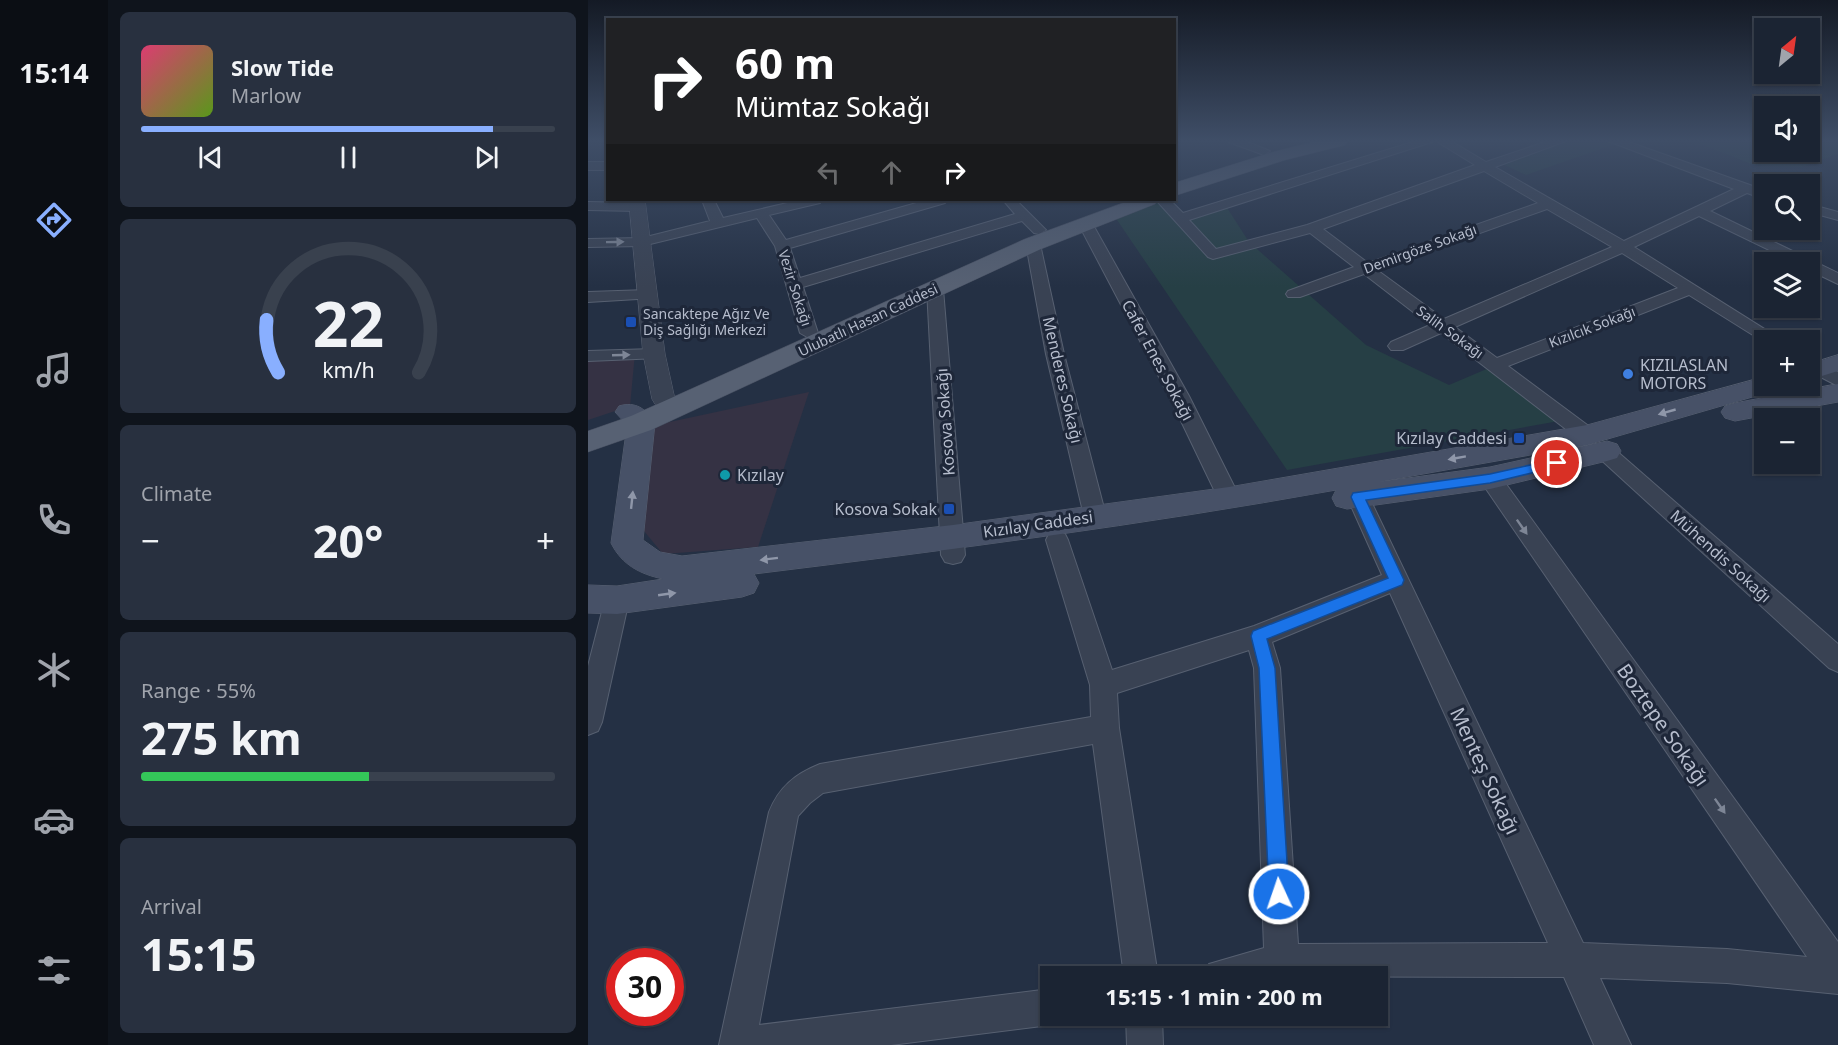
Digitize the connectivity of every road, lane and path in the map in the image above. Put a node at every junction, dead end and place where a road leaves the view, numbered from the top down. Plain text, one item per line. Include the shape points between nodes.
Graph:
1 (1272, 190) edge
2 (1419, 190) edge
3 (1523, 190) edge
4 (1743, 190) edge
5 (708, 201) edge
6 (806, 201) edge
7 (937, 201) edge
8 (1009, 201) edge
9 (1116, 201) edge
10 (1145, 201) edge
11 (1164, 201) edge
12 (637, 203) edge
13 (777, 204) edge
14 (1546, 204) junction
15 (588, 206) edge
16 (1697, 210) junction
17 (1820, 211) edge
18 (761, 213) junction
19 (1838, 216) edge
20 (1181, 218) junction
21 (718, 223) junction
22 (1085, 223) junction
23 (1312, 228) junction
24 (1032, 230) junction
25 (642, 242) junction
26 (588, 243) edge
27 (782, 246) junction
28 (1623, 247) junction
29 (1784, 252) edge
30 (1365, 269) junction
31 (1820, 270) edge
32 (1838, 279) edge
33 (794, 285) junction
34 (935, 289) junction
35 (1689, 289) junction
36 (1293, 294) dead end
37 (648, 295) junction
38 (588, 297) edge
39 (1442, 326) junction
40 (1757, 330) edge
41 (809, 333) junction
42 (1397, 346) dead end
43 (654, 354) junction
44 (588, 356) edge
45 (1496, 365) junction
46 (1754, 389) edge
47 (1838, 393) edge
48 (670, 403) junction
49 (635, 418) junction
50 (588, 427) edge
51 (588, 442) edge
52 (1596, 444) junction
53 (1490, 478) junction
54 (1358, 497) junction
55 (1229, 498) junction
56 (1095, 516) junction
57 (1057, 540) junction
58 (953, 546) junction
59 (1397, 580) junction
60 (602, 600) edge
61 (1258, 636) junction
62 (1838, 660) edge
63 (1103, 685) junction
64 (588, 722) edge
65 (1105, 728) junction
66 (1573, 960) junction
67 (1282, 961) junction
68 (1140, 966) edge
69 (1262, 966) edge
70 (1838, 971) edge
71 (1838, 977) edge
72 (1040, 1008) edge
73 (1144, 1026) edge
74 (737, 1045) edge
75 (746, 1045) edge
76 (1145, 1045) edge
77 (1613, 1045) edge

1 - 20 street
2 - 23 street
3 - 14 street
4 - 16 street
5 - 21 street
6 - 13 street
7 - 27 street
8 - 24 street
9 - 24 main road, Ulubatlı Hasan Caddesi
10 - 22 main road, Ulubatlı Hasan Caddesi
11 - 20 street
12 - 15 street
12 - 25 street
13 - 18 street
14 - 28 street
14 - 30 street, Demirgöze Sokağı
16 - 28 street
16 - 29 street
17 - 19 street
18 - 21 street
18 - 27 street, Vezir Sokağı
20 - 23 street via 1213,254
21 - 25 street
22 - 24 main road, Ulubatlı Hasan Caddesi
22 - 55 street, Cafer Enes Sokağı via 1179,396
23 - 30 street, Salih Sokağı
24 - 33 street
24 - 34 main road, Ulubatlı Hasan Caddesi
24 - 41 main road, Ulubatlı Hasan Caddesi
24 - 56 street, Menderes Sokağı via 1055,354
26 -> 25 street
25 - 37 street
27 - 33 street, Vezir Sokağı
28 - 35 street
28 - 39 street
30 - 36 street, Demirgöze Sokağı
30 - 39 street, Salih Sokağı
31 - 32 street
33 - 41 street, Vezir Sokağı
34 - 48 main road, Ulubatlı Hasan Caddesi
34 - 58 street, Kosova Sokağı
35 - 40 street
35 - 45 street, Kızılcık Sokağı
37 - 38 street
37 - 43 street
39 - 42 street
39 - 45 street, Salih Sokağı
41 - 48 main road, Ulubatlı Hasan Caddesi
44 -> 43 street
43 - 48 street
45 - 52 street, Salih Sokağı
46 -> 52 main road, Kızılay Caddesi
47 - 52 main road, Kızılay Caddesi
48 - 49 main road, Ulubatlı Hasan Caddesi
49 - 50 main road, Ulubatlı Hasan Caddesi
49 - 51 main road, Ulubatlı Hasan Caddesi
58 -> 49 main road, Kızılay Caddesi via 682,569 653,564 639,558 627,543
52 - 53 main road, Kızılay Caddesi
52 -> 55 main road, Kızılay Caddesi
52 - 62 street, Mühendis Sokağı
53 - 54 main road, Kızılay Caddesi
53 -> 70 street, Boztepe Sokağı
54 - 57 main road, Kızılay Caddesi
54 - 59 street, Menteş Sokağı
55 - 56 main road, Kızılay Caddesi
56 - 58 main road, Kızılay Caddesi
57 - 58 main road, Kızılay Caddesi
57 - 63 street
60 -> 58 main road, Kızılay Caddesi
59 - 61 street
59 - 66 street, Menteş Sokağı
60 - 64 street
61 - 63 street
61 - 67 street via 1267,668
63 - 65 street
65 - 68 street
65 - 74 street via 820,778 802,788 784,812
66 - 67 street
66 - 71 street via 1727,966
66 - 77 street, Menteş Sokağı
67 - 69 street
72 - 75 street
73 - 76 street

